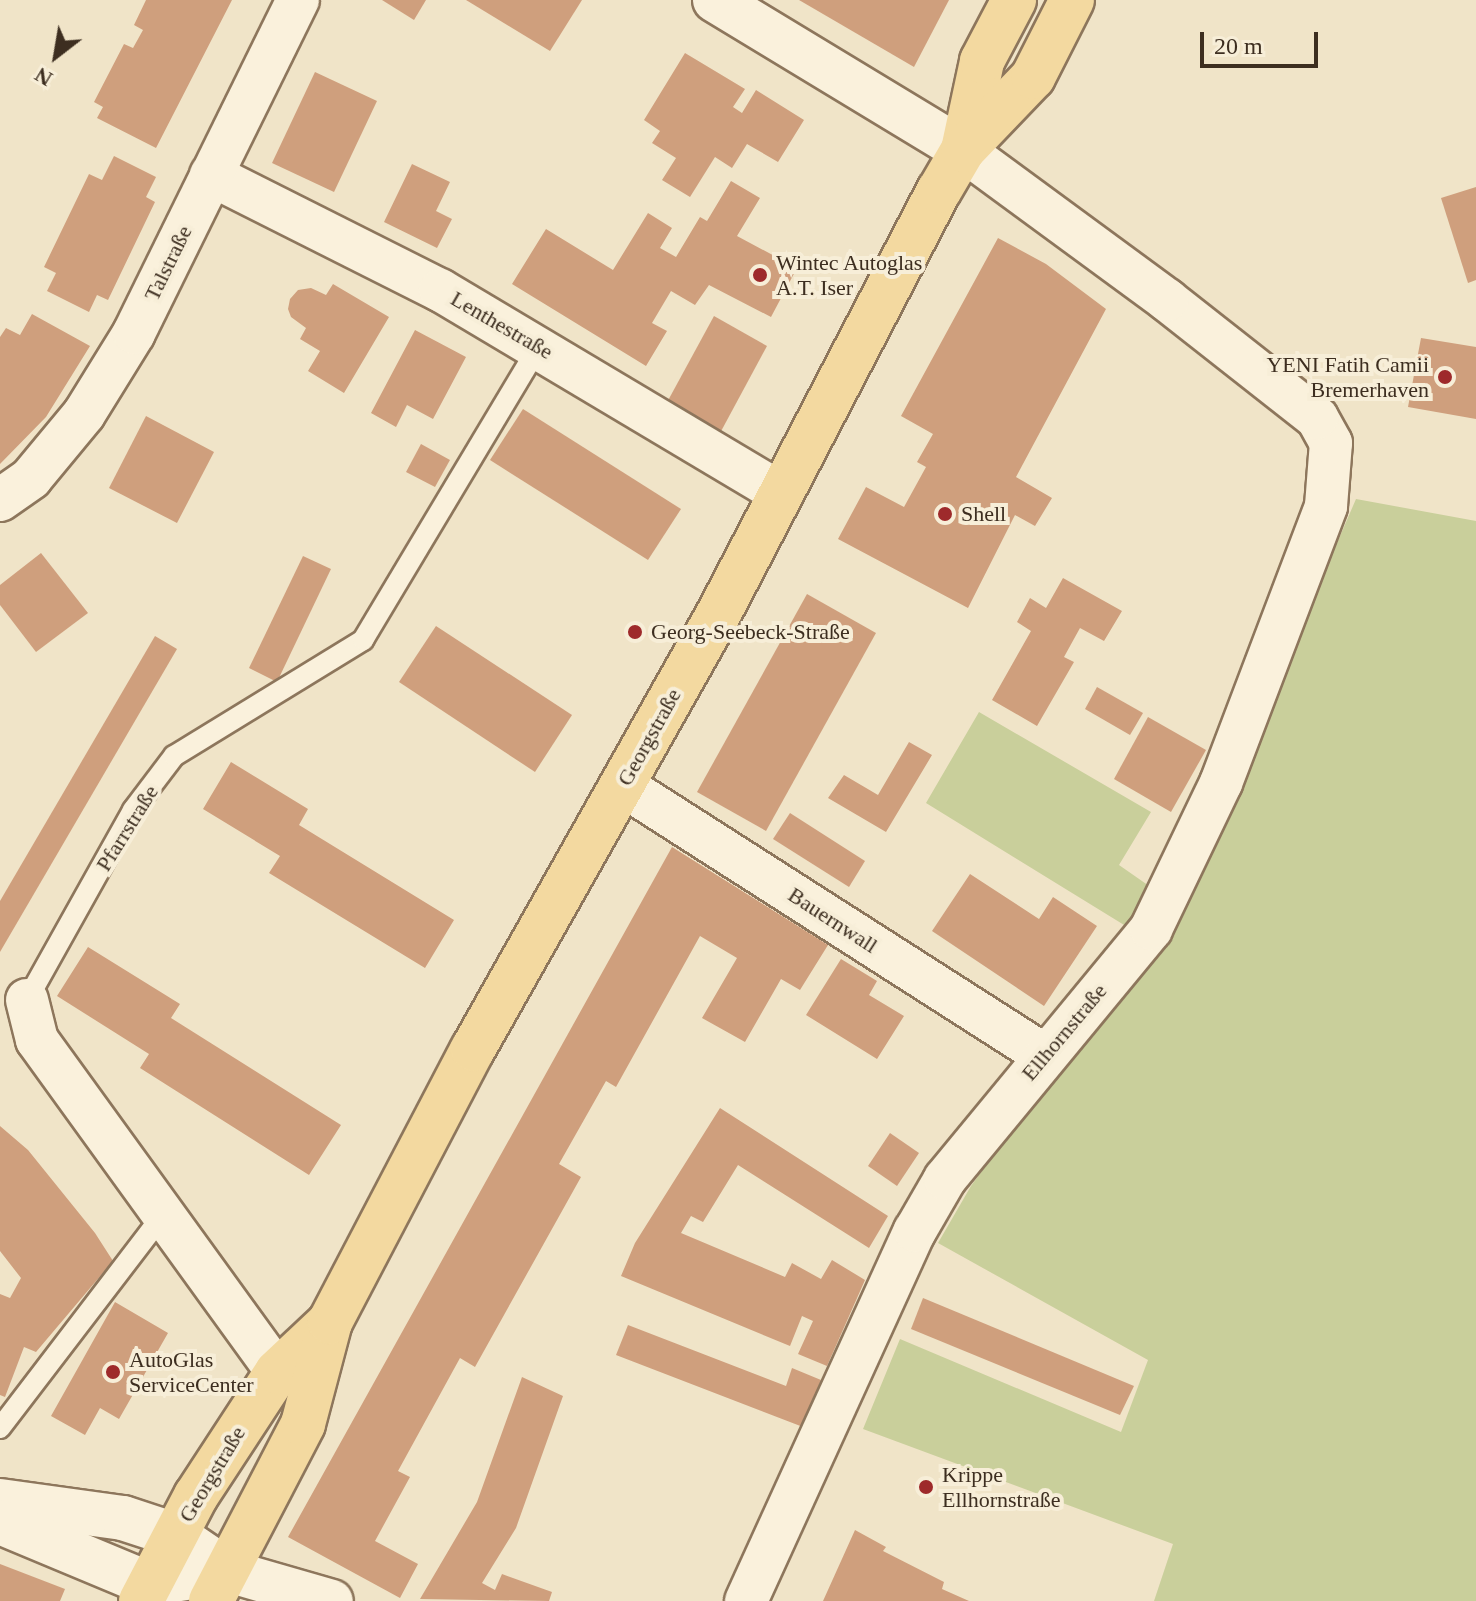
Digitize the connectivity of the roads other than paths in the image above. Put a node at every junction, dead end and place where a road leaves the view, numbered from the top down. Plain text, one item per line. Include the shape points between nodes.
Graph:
1 (298, 0) edge
2 (715, 0) edge
3 (1014, 0) edge
4 (1072, 0) edge
5 (963, 150) junction
6 (211, 175) junction
7 (539, 346) junction
8 (782, 494) junction
9 (0, 500) edge
10 (622, 785) junction
11 (27, 1000) joint
12 (1044, 1055) junction
13 (163, 1215) junction
14 (330, 1322) junction
15 (277, 1372) junction
16 (0, 1428) edge
17 (0, 1501) edge
18 (0, 1522) edge
19 (175, 1535) junction
20 (219, 1586) edge
21 (145, 1593) edge
22 (332, 1601) edge
23 (746, 1601) edge

1 - 6 street, Talstraße
2 - 5 main road
3 - 5 main road, Georgstraße via 982,61
4 - 5 main road, Georgstraße via 1033,77
5 - 8 main road, Georgstraße
5 - 12 street, Ellhornstraße via 1317,418 1331,443 1326,506 1221,783 1151,929
6 - 7 street, Lenthestraße
6 - 9 street, Talstraße via 134,333 84,414 31,478
7 - 8 street, Lenthestraße
7 - 11 lane, Pfarrstraße via 363,640 174,756 133,810
8 - 10 main road, Georgstraße
10 - 12 street, Bauernwall
10 - 14 main road, Georgstraße via 473,1049
11 - 13 street, Pfarrstraße via 37,1040
12 - 23 street, Ellhornstraße via 945,1179 915,1231
13 - 15 street, Pfarrstraße
13 - 16 lane
14 - 15 main road, Georgstraße
14 - 20 main road, Georgstraße via 303,1424
15 - 19 main road, Georgstraße
17 - 19 main road via 123,1518
18 - 21 main road
19 - 20 main road
19 - 21 main road, Georgstraße
20 - 21 main road
20 - 22 street

